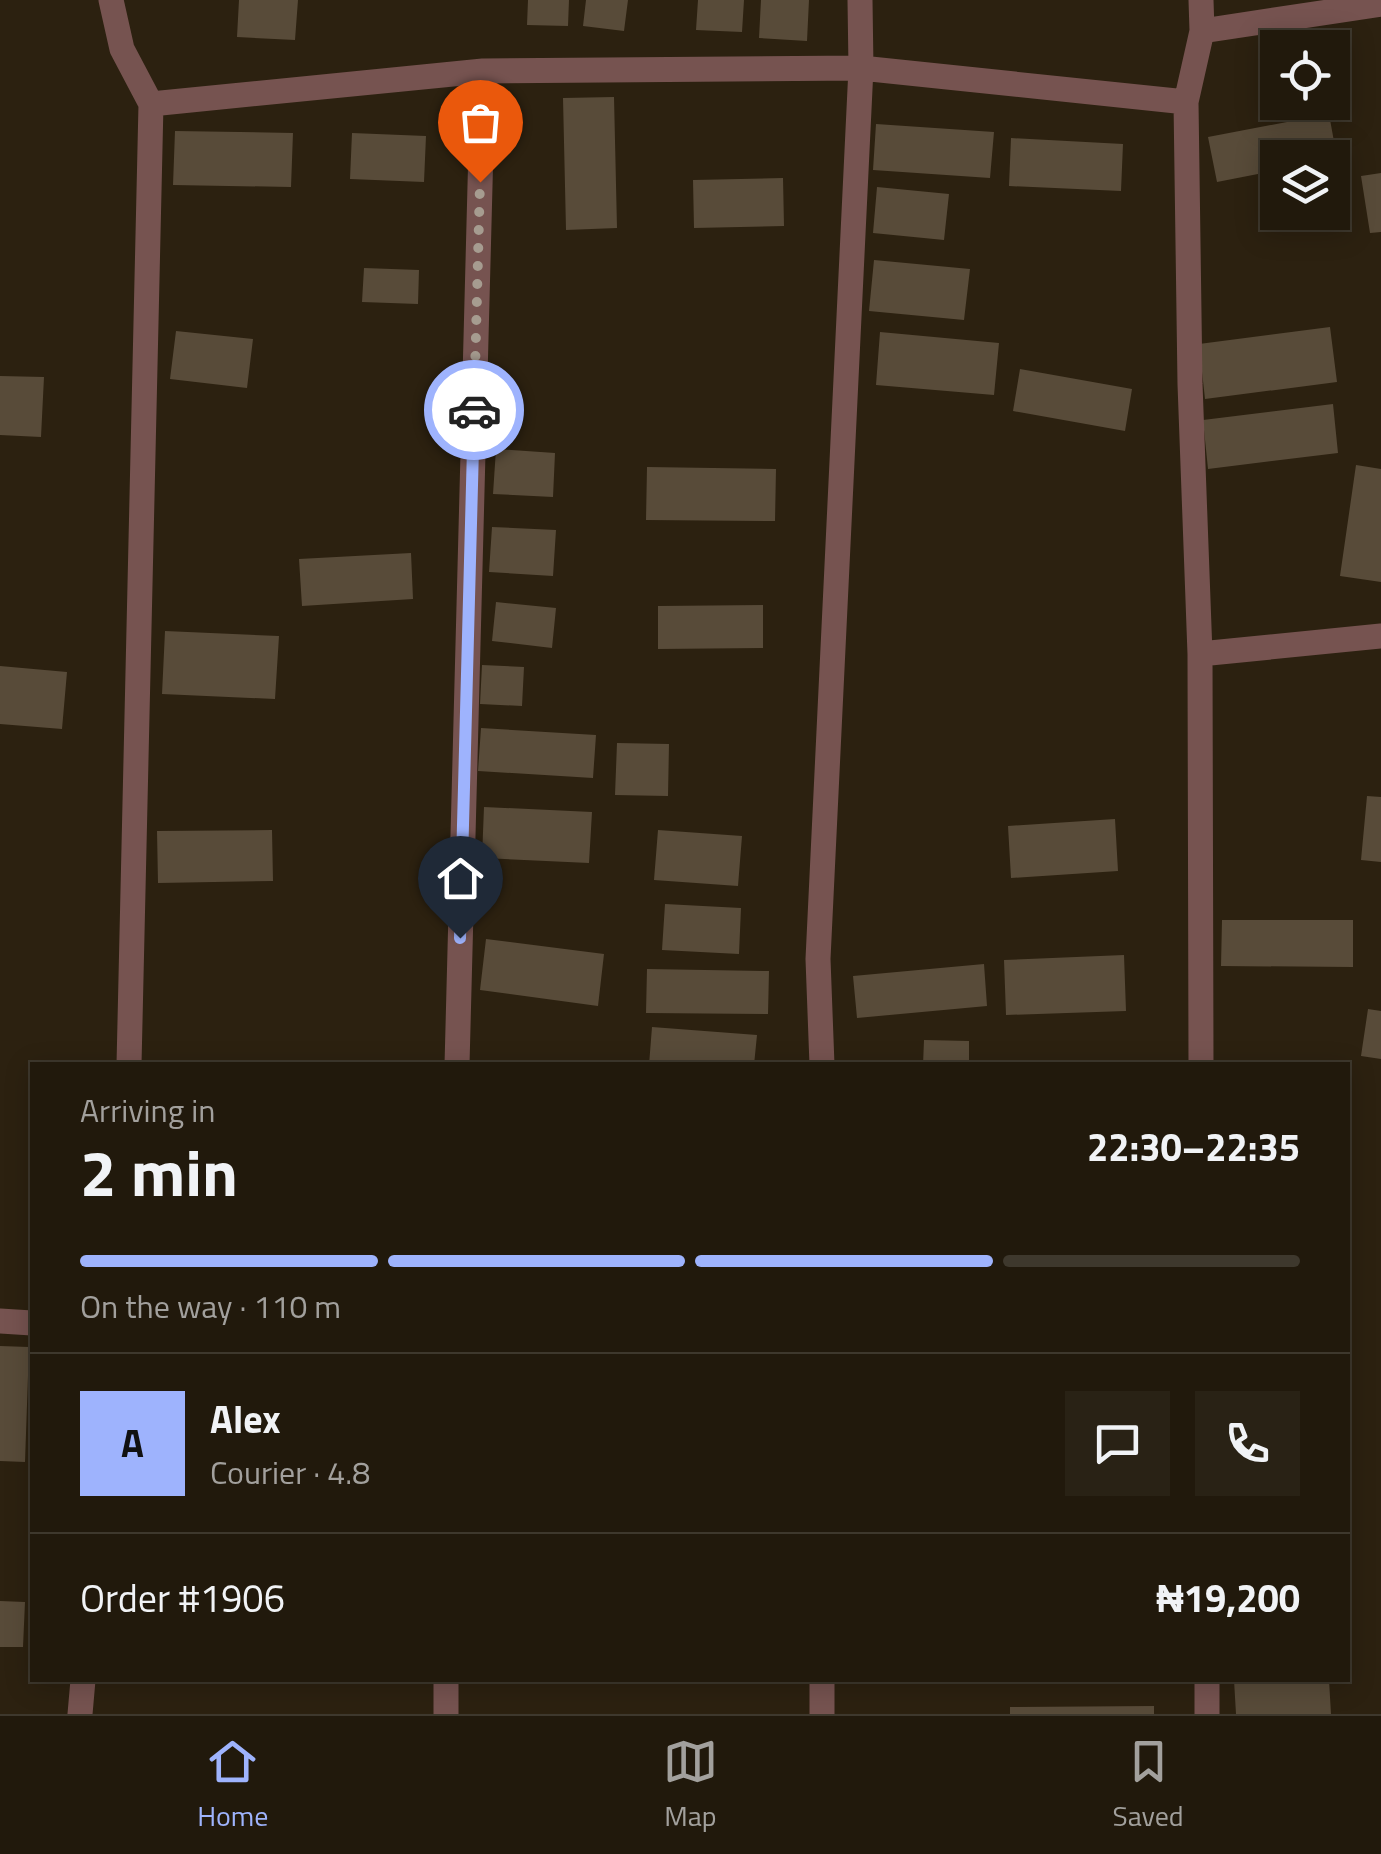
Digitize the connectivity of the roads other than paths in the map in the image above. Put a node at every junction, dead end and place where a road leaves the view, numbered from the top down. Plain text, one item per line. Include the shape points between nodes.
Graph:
1 (110, 0) edge
2 (860, 0) edge
3 (1202, 0) edge
4 (1381, 4) edge
5 (1202, 31) junction
6 (862, 68) junction
7 (483, 71) junction
8 (1186, 102) junction
9 (151, 104) junction
10 (1381, 636) edge
11 (1200, 654) junction
12 (129, 1062) edge
13 (457, 1062) edge
14 (822, 1062) edge
15 (1201, 1062) edge
16 (0, 1321) edge
17 (30, 1323) edge
18 (83, 1682) edge
19 (446, 1682) edge
20 (822, 1682) edge
21 (1207, 1682) edge
22 (80, 1714) edge
23 (446, 1714) edge
24 (822, 1714) edge
25 (1207, 1714) edge

1 - 9 street via 122,49
2 - 6 street
3 - 5 street
4 - 5 street
5 - 8 street
6 - 7 street
6 - 8 street
6 - 14 street via 818,959
7 - 9 street
7 - 13 street
8 - 11 street
9 - 12 street
10 - 11 street
11 - 15 street
16 - 17 street
18 - 22 street
19 - 23 street
20 - 24 street
21 - 25 street

